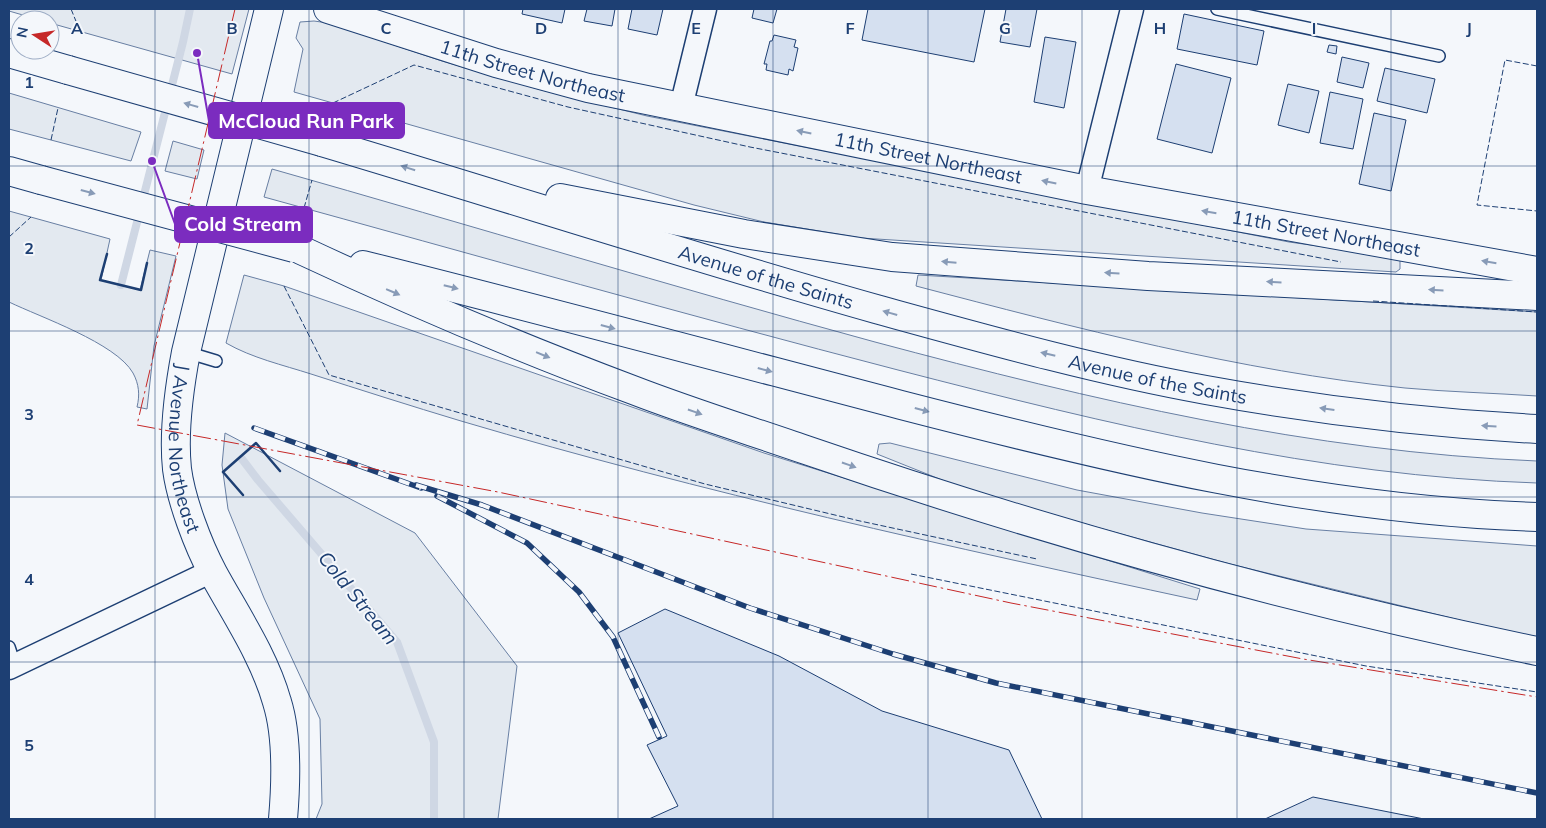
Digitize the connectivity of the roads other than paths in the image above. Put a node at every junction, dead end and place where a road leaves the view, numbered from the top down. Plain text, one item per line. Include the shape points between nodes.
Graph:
1 (269, 9) edge
2 (328, 9) edge
3 (705, 9) edge
4 (1132, 9) edge
5 (1217, 9) edge
6 (9, 53) edge
7 (1439, 56) dead end
8 (681, 107) junction
9 (9, 171) edge
10 (454, 182) junction
11 (1087, 190) junction
12 (298, 249) junction
13 (1537, 271) edge
14 (1537, 296) edge
15 (186, 352) junction
16 (216, 361) dead end
17 (1537, 429) edge
18 (1537, 517) edge
19 (212, 571) junction
20 (1537, 651) edge
21 (11, 660) edge
22 (283, 819) edge

1 - 15 main road, J Avenue Northeast
2 - 8 main road, 11th Street Northeast via 496,63 588,88
3 - 8 street
4 - 11 street
5 - 7 lane
10 -> 6 main road, Avenue of the Saints, bridge
11 -> 8 main road, 11th Street Northeast
9 -> 12 main road, bridge
14 -> 10 main road via 1148,276 892,257
17 -> 10 main road, Avenue of the Saints via 1407,420 1315,407 1206,390 1095,366 770,279
13 -> 11 main road, 11th Street Northeast
12 -> 18 main road via 552,312 1072,449 1183,474 1390,507
12 -> 20 main road via 444,314 634,391 895,480 1043,528 1198,571 1410,625
15 - 16 lane
15 - 19 main road, J Avenue Northeast via 177,419 178,469 193,529
19 - 21 street
19 - 22 main road, J Avenue Northeast via 256,650 278,703 286,762

